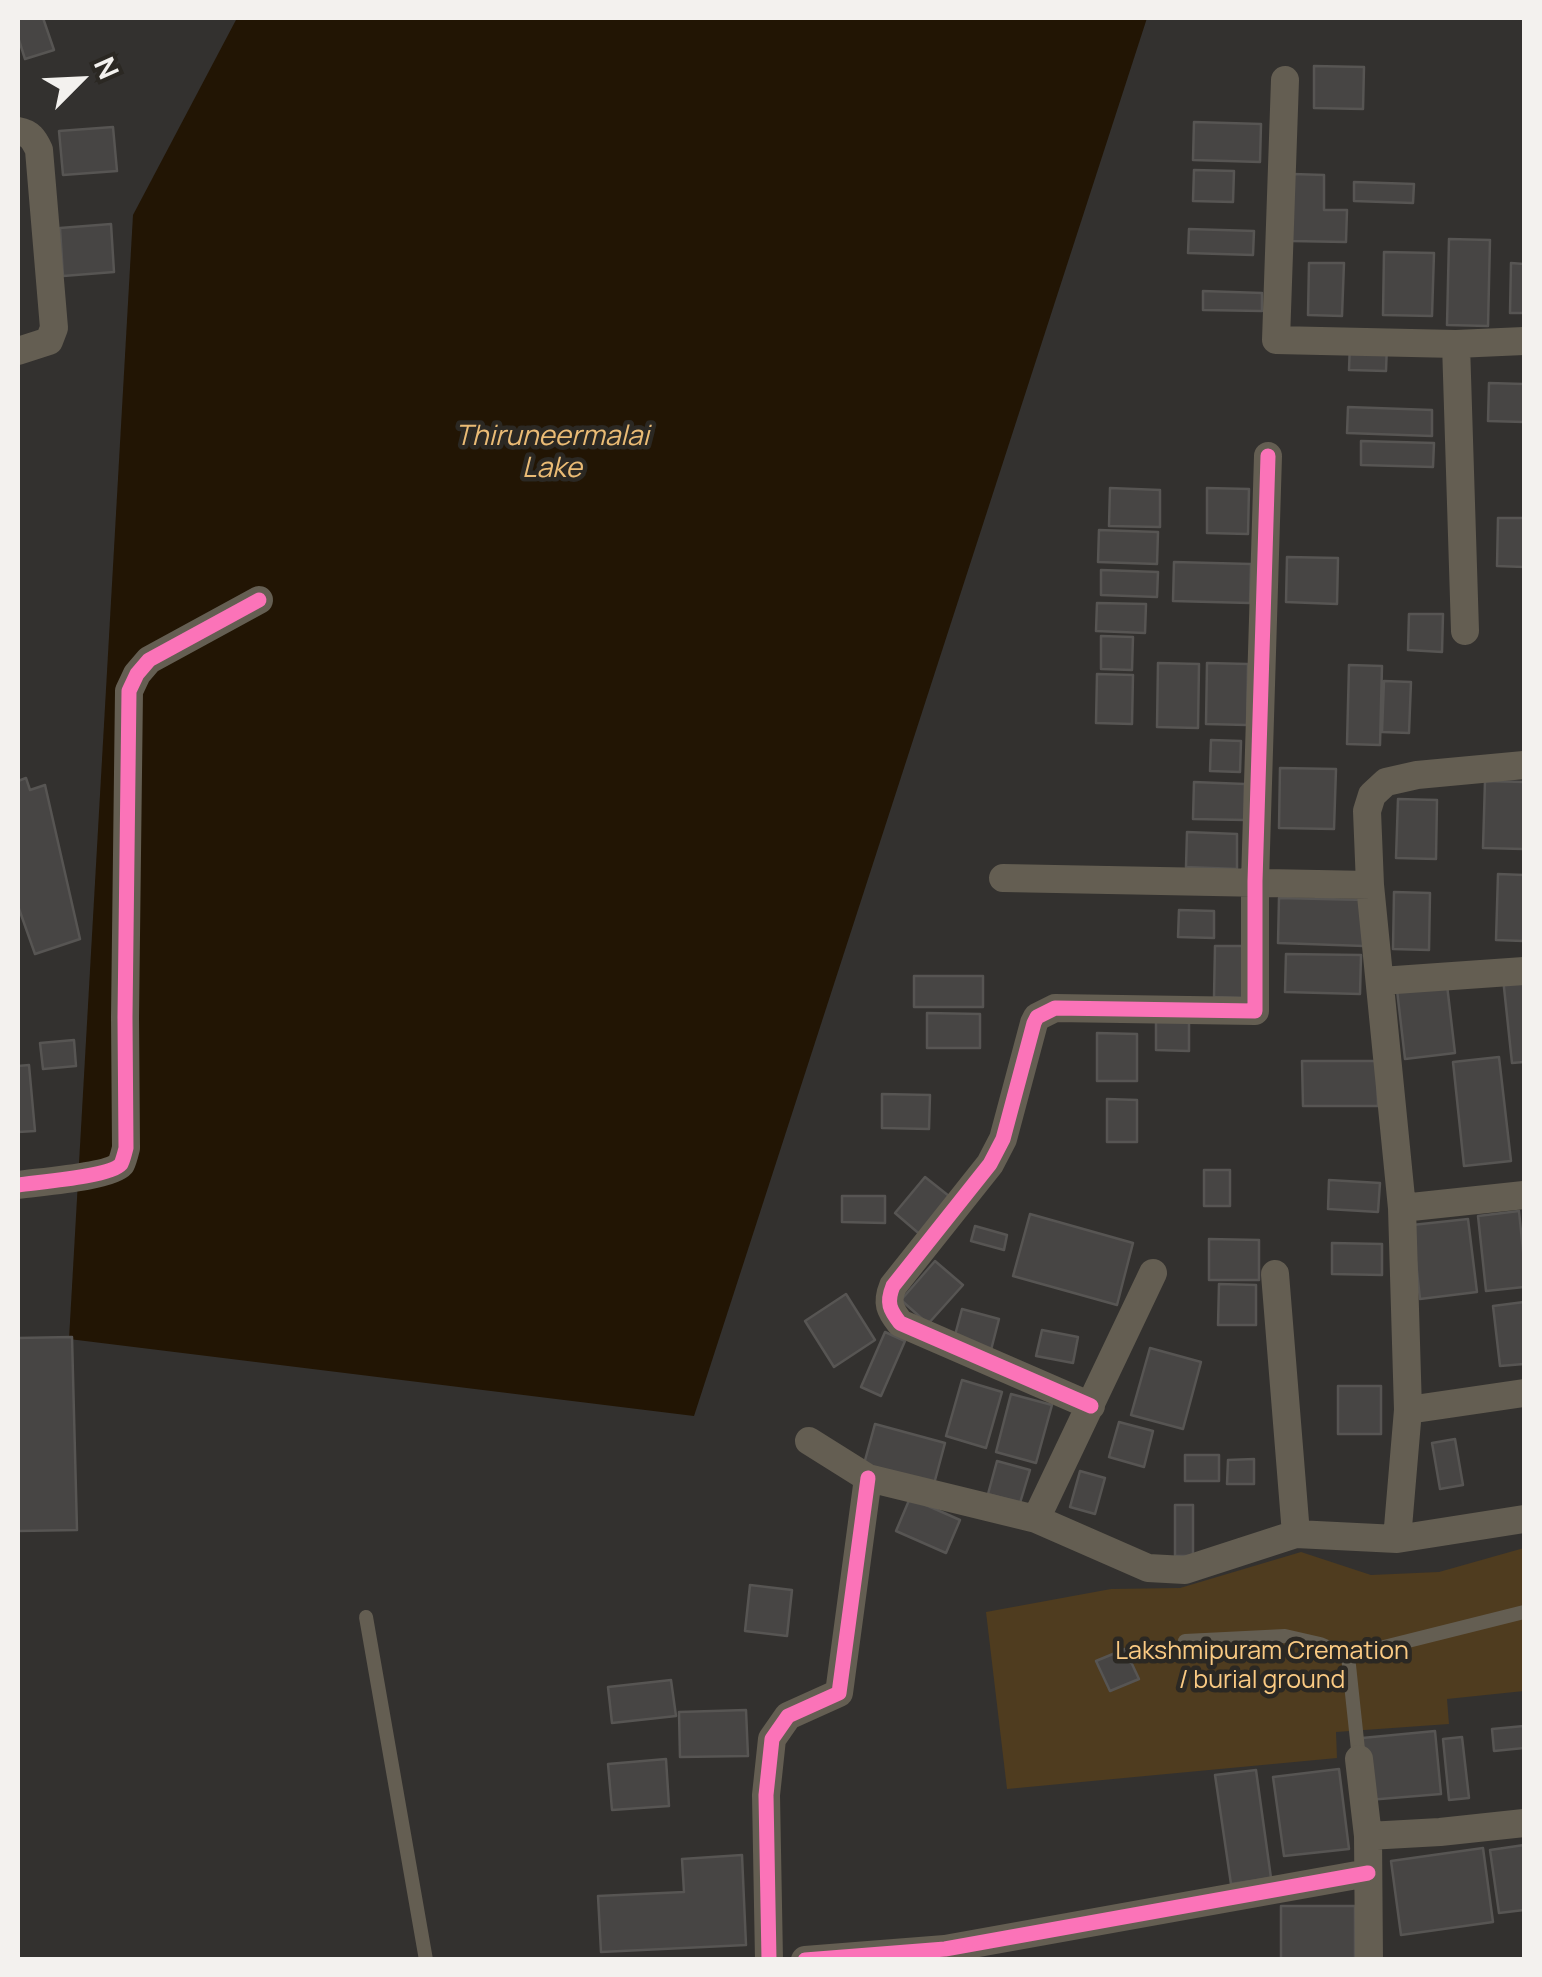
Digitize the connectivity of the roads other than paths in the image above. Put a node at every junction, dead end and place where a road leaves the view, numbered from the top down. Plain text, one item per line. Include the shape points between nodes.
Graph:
1 (1285, 80) dead end
2 (18, 131) edge
3 (1524, 341) edge
4 (1456, 344) junction
5 (18, 352) edge
6 (1268, 456) dead end
7 (260, 600) dead end
8 (1465, 631) dead end
9 (1524, 764) edge
10 (1003, 878) dead end
11 (1256, 882) junction
12 (1370, 885) junction
13 (1524, 971) edge
14 (1381, 980) junction
15 (18, 1184) edge
16 (1524, 1195) edge
17 (1402, 1208) junction
18 (1154, 1273) dead end
19 (1274, 1274) dead end
20 (1524, 1393) edge
21 (1091, 1406) junction
22 (1408, 1410) junction
23 (809, 1440) dead end
24 (868, 1478) junction
25 (1524, 1518) edge
26 (1036, 1519) junction
27 (1296, 1534) junction
28 (1397, 1539) junction
29 (1524, 1612) edge
30 (366, 1617) dead end
31 (1184, 1641) dead end
32 (1348, 1656) junction
33 (1359, 1759) joint
34 (1524, 1823) edge
35 (1368, 1836) junction
36 (1368, 1873) junction
37 (426, 1960) edge
38 (769, 1960) edge
39 (805, 1960) edge
40 (1369, 1960) edge

1 - 4 street via 1276,340
2 - 5 street via 34,138 40,150 54,328 48,340
3 - 4 street
4 - 8 street
6 - 11 street
7 - 15 street via 150,660 129,691 122,1162 100,1174
9 - 12 street via 1386,782 1367,811
10 - 11 street
11 - 12 street
11 - 21 street via 1255,1010 1055,1008 1038,1017 990,1164 888,1298 900,1324
12 - 14 street
13 - 14 street
14 - 17 street
16 - 17 street
17 - 22 street
18 - 21 street
19 - 27 street
20 - 22 street
21 - 26 street
22 - 28 street
23 - 24 street
24 - 26 street
24 - 38 street via 839,1693 788,1716 772,1739 766,1795
25 - 28 street
26 - 27 street via 1148,1568 1185,1570
27 - 28 street
29 - 32 lane
30 - 37 lane
31 - 32 lane via 1285,1636
32 - 33 lane
33 - 35 street
34 - 35 street
35 - 36 street
36 - 39 street via 945,1950
36 - 40 street

